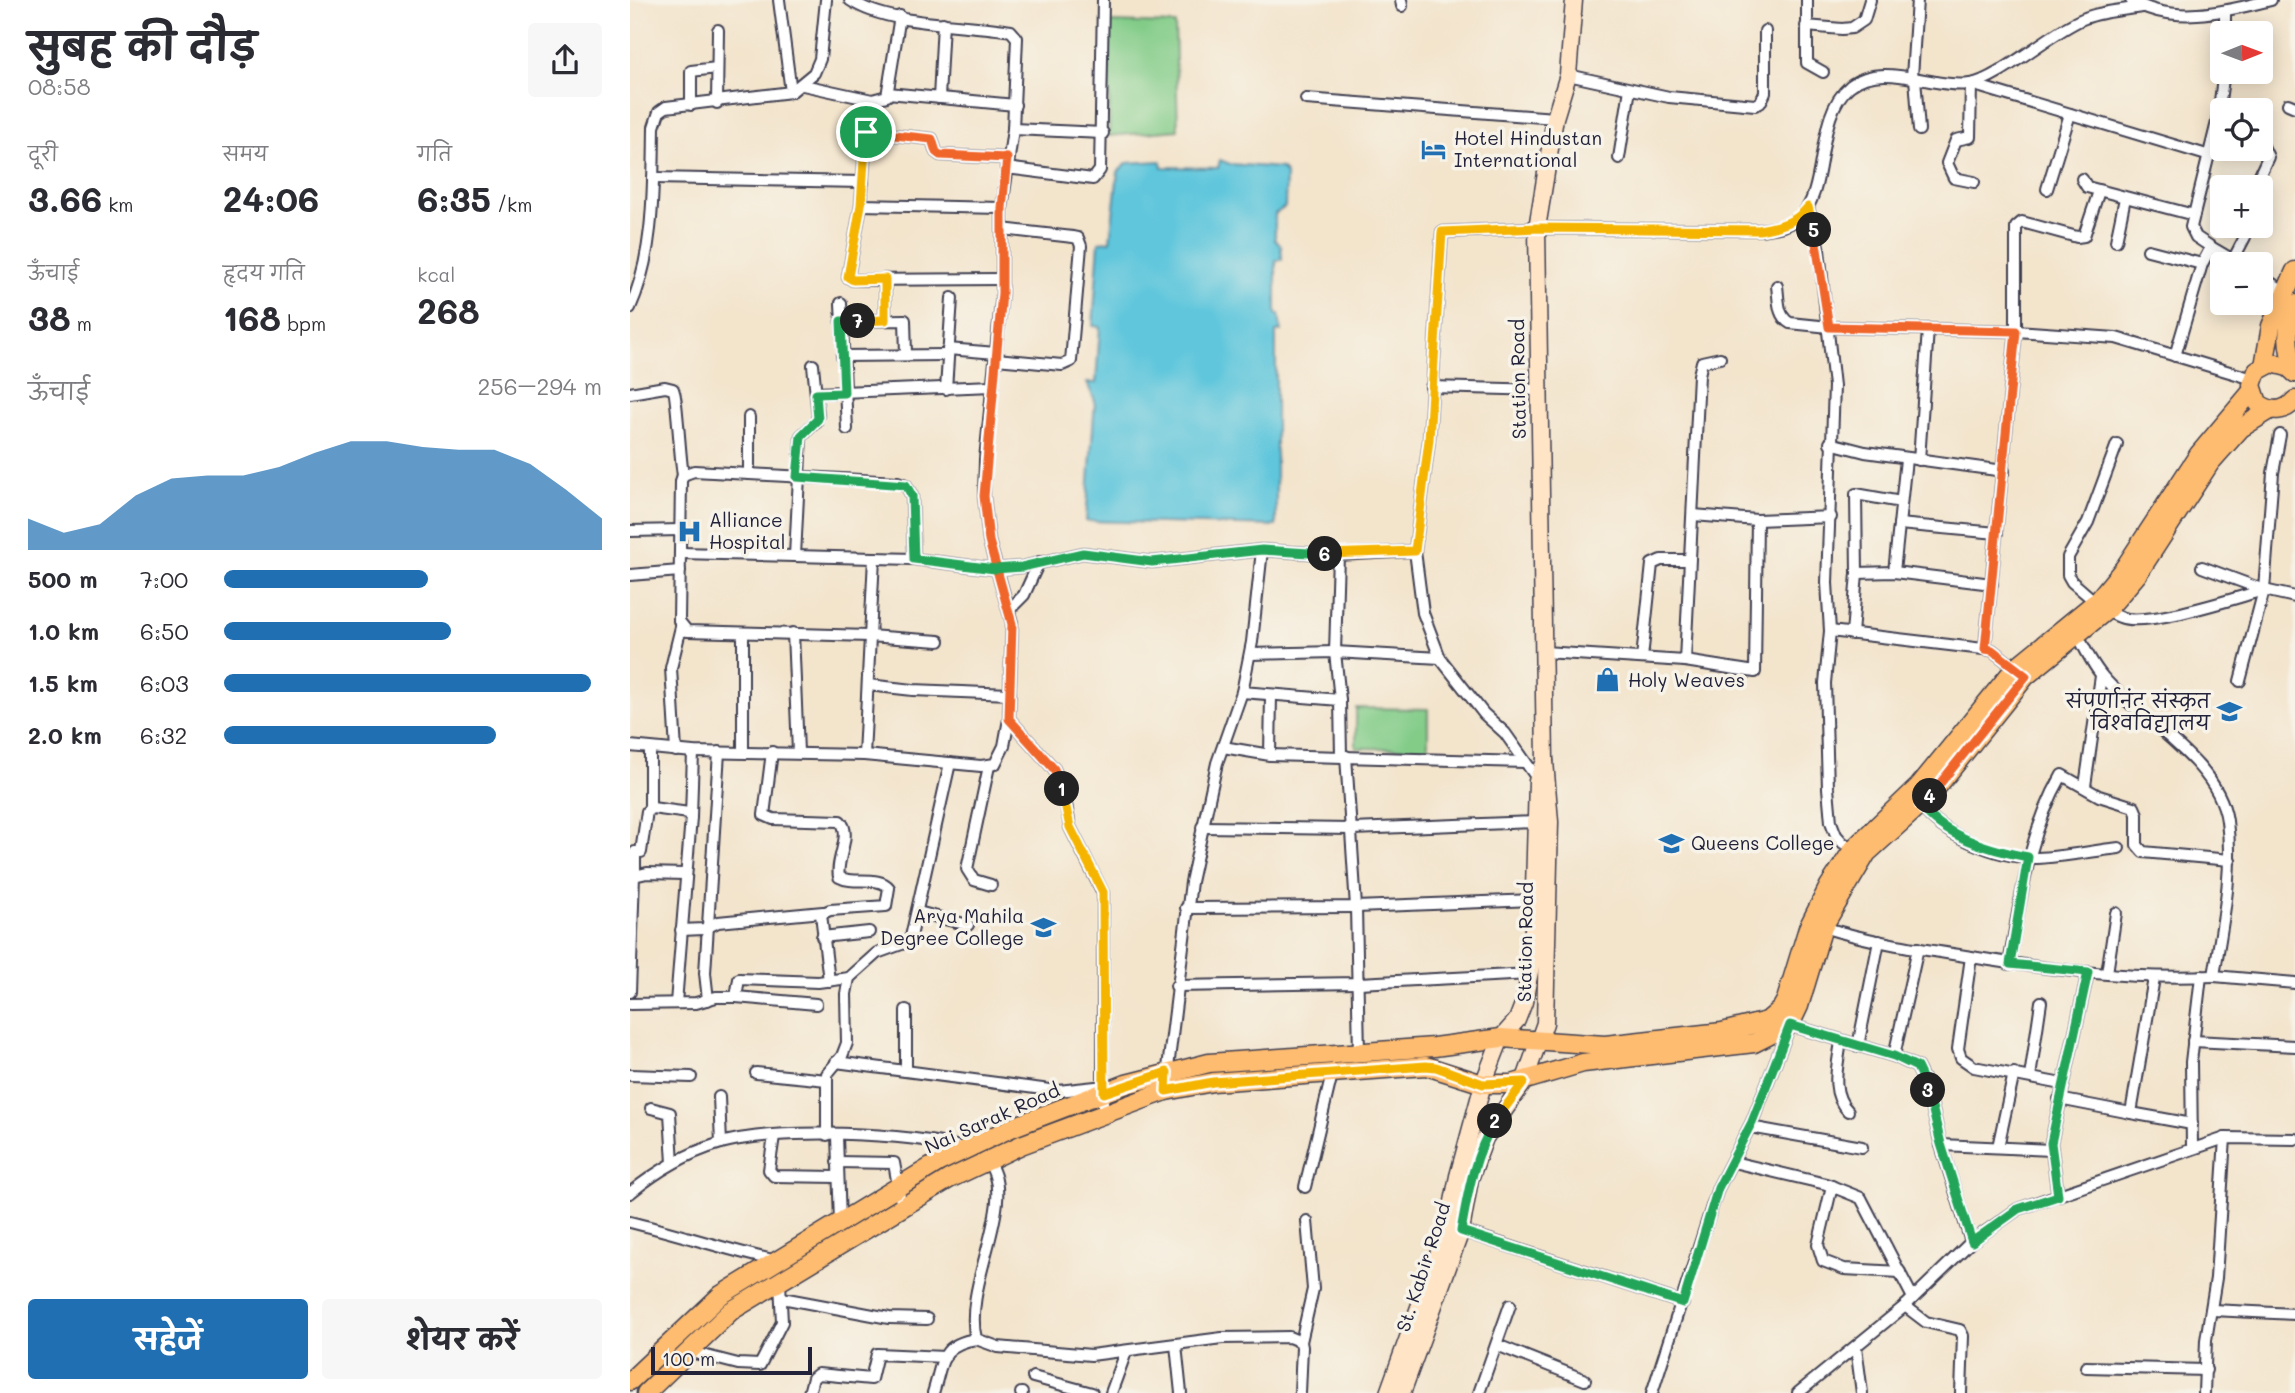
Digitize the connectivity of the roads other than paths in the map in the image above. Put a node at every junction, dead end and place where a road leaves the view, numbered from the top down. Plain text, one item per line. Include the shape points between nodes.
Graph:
1 (779, 0) edge
2 (827, 0) edge
3 (850, 0) edge
4 (1103, 0) edge
5 (1574, 0) edge
6 (1807, 0) edge
7 (1870, 0) edge
8 (1917, 0) edge
9 (2131, 0) edge
10 (2271, 0) edge
11 (863, 4) edge
12 (2142, 7) junction
13 (2225, 11) junction
14 (900, 16) junction
15 (2225, 21) edge
16 (943, 23) junction
17 (1806, 26) junction
18 (718, 30) dead end
19 (1765, 31) dead end
20 (717, 68) junction
21 (1823, 72) dead end
22 (1568, 75) junction
23 (1913, 77) junction
24 (1971, 84) junction
25 (803, 85) junction
26 (1630, 89) junction
27 (792, 92) junction
28 (888, 93) junction
29 (939, 97) junction
30 (1306, 99) dead end
31 (872, 100) junction
32 (717, 103) junction
33 (1015, 105) junction
34 (691, 106) junction
35 (2070, 114) junction
36 (1555, 118) junction
37 (1013, 129) junction
38 (1919, 130) dead end
39 (866, 132) junction
40 (1103, 133) junction
41 (2210, 156) joint
42 (1619, 158) dead end
43 (1007, 163) junction
44 (653, 178) junction
45 (2082, 179) dead end
46 (863, 182) junction
47 (1975, 182) dead end
48 (2047, 189) dead end
49 (2099, 191) junction
50 (2125, 198) junction
51 (861, 205) junction
52 (1808, 207) junction
53 (1002, 208) junction
54 (2194, 215) junction
55 (1537, 228) junction
56 (1002, 229) junction
57 (2116, 241) dead end
58 (2211, 247) junction
59 (2148, 250) dead end
60 (2220, 252) edge
61 (2202, 264) junction
62 (2295, 271) edge
63 (630, 274) edge
64 (1002, 278) junction
65 (885, 279) junction
66 (1777, 286) dead end
67 (2273, 286) edge
68 (638, 291) junction
69 (952, 298) dead end
70 (2290, 298) edge
71 (841, 303) dead end
72 (630, 308) edge
73 (885, 320) junction
74 (841, 321) junction
75 (1829, 327) junction
76 (1928, 329) junction
77 (2016, 331) junction
78 (947, 352) junction
79 (906, 354) junction
80 (842, 356) junction
81 (996, 356) junction
82 (2175, 356) junction
83 (1720, 358) dead end
84 (813, 365) dead end
85 (2295, 373) edge
86 (2256, 378) junction
87 (993, 386) junction
88 (1431, 387) junction
89 (946, 389) junction
90 (1539, 390) junction
91 (630, 393) edge
92 (844, 393) junction
93 (816, 394) junction
94 (2294, 401) edge
95 (2270, 410) junction
96 (749, 417) dead end
97 (2236, 421) junction
98 (847, 429) dead end
99 (2280, 435) dead end
100 (1830, 443) junction
101 (2117, 444) dead end
102 (1906, 458) junction
103 (1919, 460) junction
104 (2004, 471) junction
105 (749, 474) junction
106 (683, 475) junction
107 (797, 477) junction
108 (1901, 502) junction
109 (1692, 514) junction
110 (1831, 517) junction
111 (1757, 520) junction
112 (1899, 524) junction
113 (681, 530) junction
114 (630, 531) edge
115 (1997, 533) junction
116 (1262, 550) junction
117 (1415, 551) junction
118 (680, 553) junction
119 (1338, 555) junction
120 (795, 556) junction
121 (874, 558) junction
122 (914, 559) junction
123 (1689, 560) junction
124 (1039, 562) junction
125 (2202, 566) dead end
126 (995, 569) junction
127 (680, 571) junction
128 (1894, 572) junction
129 (1857, 573) junction
130 (630, 575) edge
131 (1992, 584) junction
132 (2264, 590) junction
133 (2295, 597) edge
134 (2102, 605) junction
135 (1009, 610) junction
136 (681, 627) junction
137 (2075, 630) junction
138 (1830, 631) junction
139 (743, 633) junction
140 (793, 633) junction
141 (1852, 634) junction
142 (869, 636) junction
143 (939, 641) dead end
144 (1985, 649) junction
145 (1335, 652) junction
146 (1544, 652) junction
147 (1250, 654) junction
148 (1440, 658) junction
149 (1642, 658) junction
150 (1685, 661) junction
151 (2021, 672) junction
152 (2101, 676) junction
153 (2240, 681) dead end
154 (868, 685) junction
155 (1242, 692) junction
156 (1010, 694) junction
157 (1271, 695) junction
158 (1340, 700) junction
159 (1009, 719) junction
160 (630, 746) edge
161 (1223, 747) junction
162 (650, 750) junction
163 (676, 751) junction
164 (693, 752) junction
165 (719, 752) junction
166 (743, 752) junction
167 (772, 752) junction
168 (798, 752) junction
169 (864, 755) junction
170 (1270, 755) junction
171 (1344, 756) junction
172 (1525, 762) junction
173 (950, 763) junction
174 (989, 766) junction
175 (1543, 782) junction
176 (2085, 786) junction
177 (1921, 805) junction
178 (650, 809) junction
179 (1537, 822) junction
180 (691, 823) junction
181 (714, 827) junction
182 (1202, 827) junction
183 (1352, 829) junction
184 (1854, 848) junction
185 (2119, 848) dead end
186 (632, 852) edge
187 (2028, 857) junction
188 (2230, 860) junction
189 (635, 873) junction
190 (684, 874) junction
191 (991, 885) dead end
192 (1534, 900) junction
193 (1356, 907) junction
194 (1186, 908) junction
195 (823, 912) junction
196 (918, 912) junction
197 (2116, 913) dead end
198 (968, 925) dead end
199 (1823, 927) junction
200 (707, 928) junction
201 (681, 930) junction
202 (869, 932) dead end
203 (822, 937) junction
204 (1879, 941) junction
205 (1918, 948) junction
206 (1971, 957) junction
207 (2010, 964) junction
208 (2088, 972) junction
209 (2107, 973) junction
210 (1530, 974) junction
211 (2200, 976) junction
212 (2214, 976) junction
213 (849, 978) junction
214 (2154, 978) junction
215 (829, 981) junction
216 (1359, 983) junction
217 (2295, 983) edge
218 (1175, 986) junction
219 (630, 992) edge
220 (736, 997) junction
221 (708, 1000) junction
222 (2042, 1002) dead end
223 (676, 1003) junction
224 (630, 1004) edge
225 (816, 1004) dead end
226 (906, 1010) dead end
227 (1790, 1025) junction
228 (1501, 1038) junction
229 (1541, 1040) junction
230 (1841, 1041) junction
231 (2193, 1041) junction
232 (1858, 1046) junction
233 (2295, 1046) edge
234 (1359, 1053) junction
235 (1894, 1056) junction
236 (836, 1062) junction
237 (906, 1071) junction
238 (1167, 1072) junction
239 (757, 1073) dead end
240 (2014, 1073) junction
241 (1332, 1074) junction
242 (630, 1075) edge
243 (691, 1077) dead end
244 (2030, 1077) junction
245 (827, 1080) junction
246 (1524, 1082) junction
247 (1483, 1084) junction
248 (2062, 1084) junction
249 (1104, 1089) junction
250 (1166, 1091) junction
251 (719, 1097) dead end
252 (2059, 1100) junction
253 (651, 1108) dead end
254 (1848, 1111) dead end
255 (1103, 1113) junction
256 (2131, 1113) junction
257 (1036, 1118) junction
258 (2192, 1124) junction
259 (1750, 1126) junction
260 (832, 1135) junction
261 (774, 1136) junction
262 (1043, 1136) junction
263 (2225, 1138) junction
264 (2295, 1139) edge
265 (721, 1143) junction
266 (1941, 1144) junction
267 (1863, 1147) dead end
268 (1998, 1147) junction
269 (2192, 1147) junction
270 (967, 1149) junction
271 (2052, 1150) junction
272 (987, 1161) junction
273 (837, 1162) junction
274 (1733, 1162) junction
275 (673, 1163) junction
276 (837, 1177) junction
277 (1832, 1185) junction
278 (899, 1186) junction
279 (1305, 1186) dead end
280 (630, 1193) edge
281 (2058, 1196) junction
282 (902, 1208) junction
283 (1307, 1221) dead end
284 (630, 1222) edge
285 (840, 1222) junction
286 (1455, 1229) junction
287 (1972, 1242) junction
288 (780, 1262) junction
289 (1900, 1272) junction
290 (781, 1290) junction
291 (1909, 1302) junction
292 (1683, 1303) junction
293 (1510, 1305) dead end
294 (2212, 1310) junction
295 (2295, 1314) edge
296 (927, 1319) dead end
297 (976, 1339) junction
298 (1301, 1342) junction
299 (1176, 1345) junction
300 (1497, 1345) junction
301 (1856, 1347) junction
302 (691, 1352) junction
303 (1126, 1352) junction
304 (945, 1357) junction
305 (2086, 1367) dead end
306 (2206, 1370) junction
307 (1033, 1377) dead end
308 (1585, 1380) dead end
309 (630, 1381) edge
310 (1653, 1389) edge
311 (646, 1393) edge
312 (809, 1393) edge
313 (933, 1393) edge
314 (1092, 1393) edge
315 (1111, 1393) edge
316 (1181, 1393) edge
317 (1300, 1393) edge
318 (1388, 1393) edge
319 (1402, 1393) edge
320 (1479, 1393) edge
321 (1663, 1393) edge
322 (1798, 1393) edge
323 (1862, 1393) edge
324 (1961, 1393) edge
325 (2204, 1393) edge

1 - 27 street
2 - 25 street via 820,59
3 - 11 street
4 - 40 street
5 - 22 street, Station Road
6 - 17 street
7 - 17 street via 1864,20 1852,28
8 - 23 street
9 - 12 street
10 - 13 street
11 - 14 street
12 - 13 street via 2165,14
12 - 24 street via 2086,18
13 - 15 street
14 - 16 street
14 - 28 street
16 - 29 street
16 - 33 street via 1015,34
17 - 21 street via 1807,63
18 - 20 street
19 - 26 street via 1765,93 1760,103 1700,102
20 - 32 street
20 - 34 street via 691,71
22 - 26 street
22 - 36 street, Station Road
23 - 24 street
23 - 38 street
23 - 52 street via 1858,81 1837,102
24 - 35 street
24 - 47 street via 1970,137 1956,140 1947,163 1954,178
25 - 27 street
25 - 31 street
26 - 42 street
27 - 32 street
28 - 29 street
28 - 31 street
29 - 33 street
30 - 36 street
31 - 39 street via 867,105
32 - 34 street
33 - 37 street
34 - 44 street via 666,107 659,112 654,127
35 - 41 street
35 - 48 street
36 - 55 street, Station Road
37 - 40 street
37 - 43 street
39 - 43 street via 932,139 940,155
39 - 46 street
40 - 43 street via 1100,170 1093,179
41 - 54 street
43 - 53 street
44 - 46 street
44 - 68 street via 648,247
45 - 49 street via 2087,187
46 - 51 street
49 - 50 street
49 - 77 street via 2084,236 2022,222 2016,227
50 - 54 street
50 - 57 street
51 - 53 street
51 - 65 street via 848,277
52 - 55 street via 1790,223 1759,230
52 - 75 street
53 - 56 street
54 - 58 street via 2193,233
55 - 88 street via 1442,232
55 - 90 street, Station Road
56 - 64 street
56 - 81 street via 1073,237 1081,246 1071,361 1062,365
58 - 60 street
58 - 61 street
59 - 61 street
61 - 82 street
62 - 70 main road
63 - 68 street
64 - 65 street
64 - 81 street
65 - 73 street
66 - 75 street via 1784,320
67 - 70 street
68 - 72 street
69 - 78 street
70 - 85 main road via 2287,344
70 - 86 main road via 2271,326
71 - 74 street
73 - 74 street
73 - 79 street via 906,321
74 - 80 street
75 - 76 street
75 - 100 street via 1834,386
76 - 77 street
76 - 103 street
77 - 82 street via 2116,338
77 - 104 street
78 - 79 street
78 - 81 street
78 - 89 street
79 - 80 street
80 - 92 street
81 - 87 street
82 - 86 street
83 - 109 street via 1705,360 1700,366
84 - 93 street
85 - 86 main road via 2280,363
86 - 95 main road via 2258,403
86 - 97 main road
87 - 89 street
87 - 126 street via 984,496
88 - 90 street
88 - 117 street
89 - 92 street
90 - 146 street, Station Road
91 - 106 street via 665,387 677,394
92 - 93 street
92 - 98 street
93 - 107 street via 818,419 801,436
94 - 95 main road via 2284,409
95 - 97 main road
96 - 105 street
97 - 134 main road via 2217,444 2137,575
99 - 132 street
100 - 102 street
100 - 110 street
101 - 134 street via 2088,522 2068,557 2072,582
102 - 103 street
102 - 108 street
103 - 104 street
104 - 115 street
105 - 106 street via 694,471
105 - 107 street
106 - 113 street
107 - 120 street
107 - 122 street via 906,485 912,496
108 - 112 street
108 - 129 street via 1856,494
109 - 111 street
109 - 123 street
110 - 111 street
110 - 138 street
111 - 150 street via 1755,672
112 - 115 street
112 - 128 street
113 - 114 street
113 - 118 street
115 - 131 street
116 - 119 street
116 - 124 street via 1175,562 1083,553
116 - 147 street
117 - 119 street
117 - 148 street via 1423,613
118 - 120 street
118 - 127 street
119 - 145 street
120 - 121 street
121 - 122 street
121 - 142 street
122 - 126 street
123 - 149 street via 1661,559 1652,564
123 - 150 street
124 - 126 street
124 - 135 street via 1024,595
125 - 132 street
126 - 135 street
127 - 130 street
127 - 136 street
128 - 129 street
128 - 131 street
129 - 141 street
131 - 144 street
132 - 133 street
132 - 134 street via 2146,619 2118,617
132 - 153 street
134 - 137 main road
135 - 156 street
136 - 139 street via 693,633
136 - 163 street via 671,675
137 - 151 main road
137 - 152 street
138 - 141 street
138 - 184 street via 1825,721 1831,822 1843,843
139 - 140 street
139 - 166 street
140 - 142 street
140 - 168 street
141 - 144 street
142 - 143 street
142 - 154 street
144 - 151 street
145 - 147 street
145 - 148 street
145 - 158 street
146 - 149 street
146 - 175 street, Station Road
147 - 155 street
148 - 172 street
149 - 150 street
151 - 177 main road
151 - 184 main road, Nai Sarak Road via 1919,786
152 - 176 street
152 - 188 street via 2204,774 2227,818
154 - 156 street
154 - 169 street
155 - 157 street
155 - 161 street
156 - 159 street
157 - 158 street
157 - 170 street
158 - 171 street
159 - 174 street via 1000,759
159 - 249 street via 1054,769 1070,827 1103,892
160 - 162 street
161 - 170 street
161 - 182 street
162 - 163 street
162 - 178 street
163 - 164 street
164 - 165 street
164 - 180 street
165 - 166 street
165 - 181 street
166 - 167 street
167 - 168 street
167 - 195 street via 764,815 840,821 845,832 839,877 888,885 886,906
168 - 169 street
169 - 173 street
170 - 171 street
171 - 172 street
171 - 183 street
172 - 175 street
173 - 174 street
173 - 196 street
174 - 191 street via 967,869 970,878
175 - 179 street, Station Road
175 - 229 street, Station Road via 1545,1023
176 - 187 street via 2062,775 2048,798
176 - 188 street via 2099,796 2134,807 2139,850
177 - 187 street via 1931,820 1975,842
177 - 199 main road via 1867,853
178 - 180 street via 689,813
178 - 186 street via 641,852
179 - 183 street
179 - 192 street, Station Road
180 - 181 street
180 - 190 street
181 - 200 street
182 - 183 street
182 - 194 street
183 - 193 street
184 - 229 main road, Nai Sarak Road via 1808,928 1786,1000 1767,1021 1722,1032 1605,1045
185 - 187 street
186 - 189 street
187 - 207 street
188 - 212 street
189 - 190 street
189 - 219 street
190 - 201 street
192 - 193 street
192 - 210 street, Station Road
193 - 194 street
193 - 216 street
194 - 218 street
195 - 200 street via 714,923
195 - 203 street
196 - 198 street
196 - 213 street via 910,941 877,953
197 - 209 street
199 - 204 street
199 - 227 main road
200 - 201 street
200 - 221 street
201 - 223 street
202 - 203 street
203 - 215 street
204 - 205 street
204 - 232 street
205 - 206 street
205 - 235 street
206 - 207 street
206 - 240 street via 1958,1049 1961,1058 1974,1067
207 - 208 street
208 - 209 street
208 - 248 street
209 - 214 street
210 - 216 street
210 - 228 street, Station Road via 1521,1012
211 - 212 street
211 - 214 street
211 - 231 street
212 - 217 street
213 - 215 street
213 - 236 street via 847,1043
214 - 256 street
215 - 220 street via 739,979
216 - 218 street
216 - 234 street
218 - 238 street
220 - 221 street
220 - 225 street
221 - 223 street
222 - 244 street
223 - 224 street
226 - 237 street
227 - 230 street
227 - 246 main road via 1754,1043 1583,1063
227 - 259 street
228 - 229 main road, Nai Sarak Road
228 - 234 main road, Nai Sarak Road
228 - 247 street, Station Road
229 - 246 street, Station Road
230 - 232 street
230 - 254 street via 1835,1086
231 - 233 street
231 - 258 street
232 - 235 street
234 - 238 main road, Nai Sarak Road via 1209,1063
235 - 266 street via 1917,1067 1923,1078
236 - 237 street
236 - 245 street via 828,1069
237 - 249 street via 1058,1091
238 - 249 main road, Nai Sarak Road
238 - 250 street
239 - 245 street
240 - 244 street
240 - 268 street
241 - 247 main road, Nai Sarak Road via 1426,1066
241 - 250 main road, Nai Sarak Road via 1213,1082
241 - 279 street
242 - 243 street
244 - 248 street
245 - 260 street
246 - 247 main road
246 - 286 street, St. Kabir Road via 1485,1138
247 - 286 street, St. Kabir Road via 1466,1149
248 - 252 street
249 - 255 street
249 - 257 main road, Nai Sarak Road
250 - 255 main road, Nai Sarak Road
251 - 265 street
252 - 256 street
252 - 271 street
253 - 275 street via 670,1113
255 - 262 main road, Nai Sarak Road
256 - 258 street
257 - 262 main road
257 - 270 main road, Nai Sarak Road
258 - 269 street
259 - 267 street
259 - 274 street
260 - 261 street
260 - 270 street via 926,1138
260 - 273 street
261 - 265 street
261 - 276 street via 769,1170 774,1176
262 - 272 main road, Nai Sarak Road
263 - 264 street
263 - 269 street
263 - 294 street
265 - 275 street
266 - 268 street
266 - 287 street
268 - 271 street
269 - 281 street
270 - 278 main road, Nai Sarak Road
271 - 281 street
272 - 282 main road, Nai Sarak Road
272 - 297 street via 996,1176 999,1201 972,1314
273 - 276 street
273 - 278 street via 894,1163
274 - 277 street
274 - 292 street via 1718,1188
275 - 280 street
276 - 285 street
277 - 289 street via 1868,1206
277 - 289 street via 1818,1245 1823,1261 1844,1269
278 - 282 street
278 - 285 main road, Nai Sarak Road
281 - 287 street via 2018,1209
282 - 290 main road, Nai Sarak Road
283 - 298 street via 1312,1289
284 - 288 street
285 - 288 main road, Nai Sarak Road
286 - 292 street
286 - 318 street, St. Kabir Road
286 - 319 street, St. Kabir Road
287 - 291 street
288 - 309 main road, Nai Sarak Road via 721,1295
289 - 291 street
290 - 296 street via 889,1318
290 - 302 main road, Nai Sarak Road via 731,1311
290 - 302 street via 782,1322 760,1365
291 - 301 street
291 - 324 street via 1926,1322 1960,1330
292 - 310 street
293 - 300 street
294 - 295 street
294 - 306 street
297 - 303 street via 998,1348 1091,1355
297 - 304 street via 954,1343
298 - 299 street via 1289,1337 1222,1338
298 - 317 street
299 - 303 street
299 - 316 street
300 - 308 street
300 - 320 street
301 - 322 street
301 - 323 street
302 - 311 main road, Nai Sarak Road
303 - 315 street
304 - 312 street via 877,1354 871,1379 818,1374
304 - 313 street
305 - 306 street
306 - 325 street
307 - 314 street
310 - 321 street

